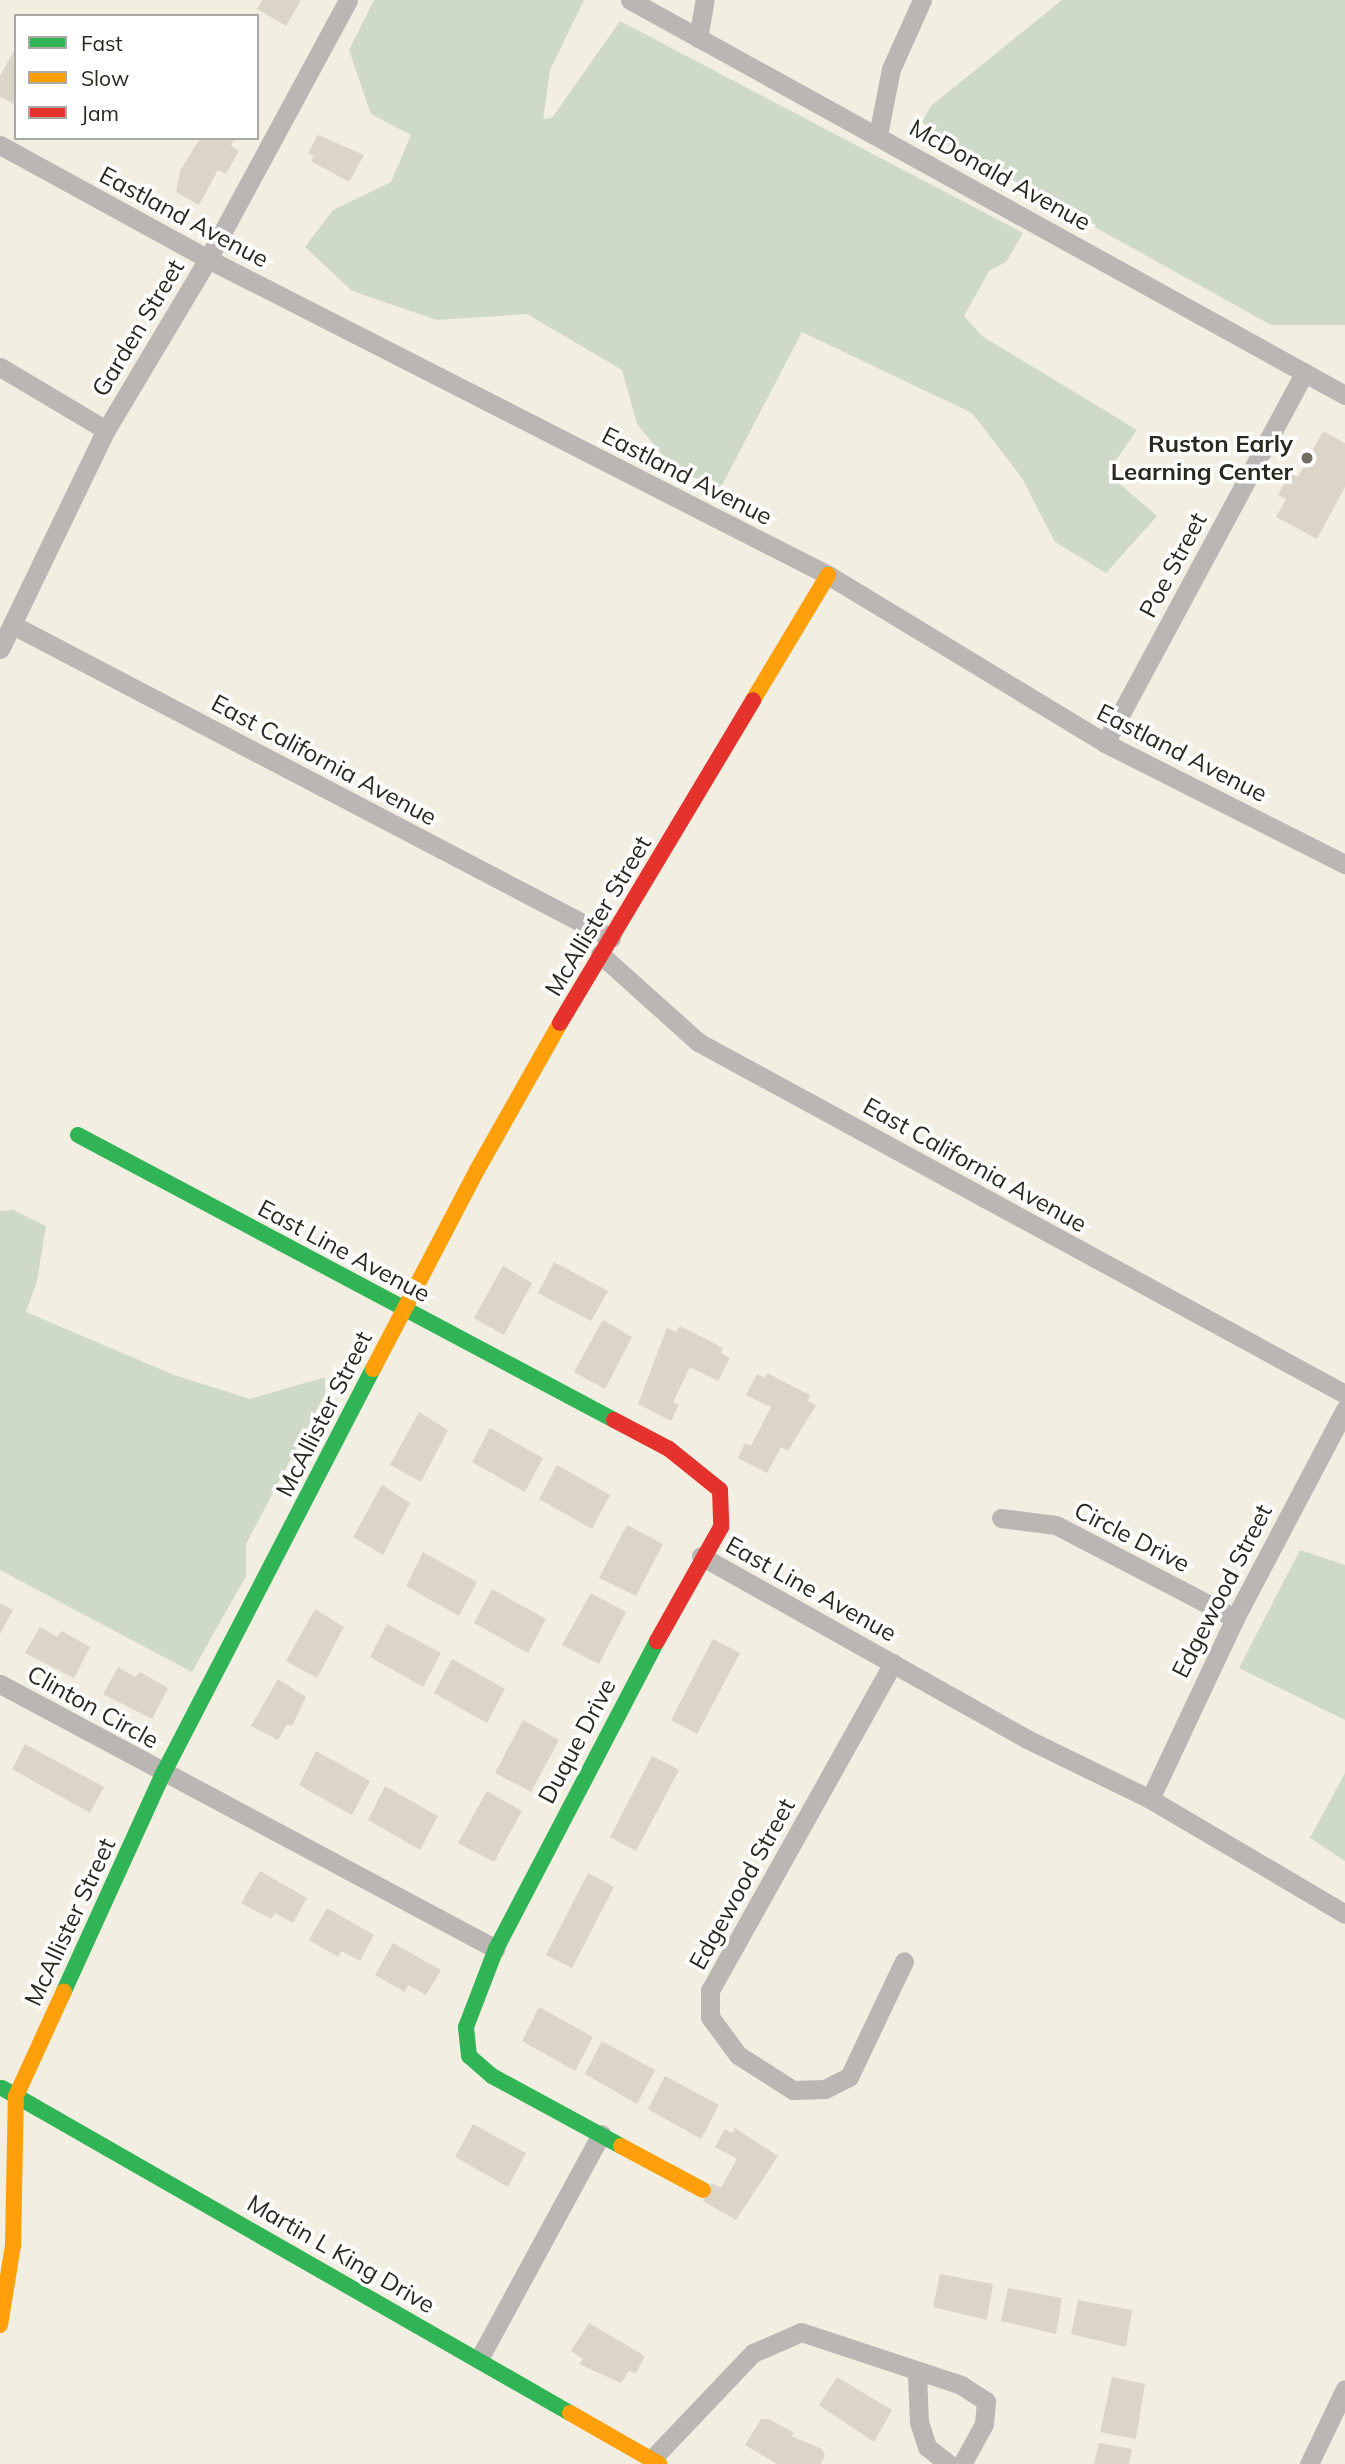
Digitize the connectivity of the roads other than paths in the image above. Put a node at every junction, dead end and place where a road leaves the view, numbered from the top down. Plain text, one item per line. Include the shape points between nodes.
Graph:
1 (348, 0) edge
2 (630, 0) edge
3 (705, 0) edge
4 (922, 0) edge
5 (698, 38) junction
6 (878, 135) junction
7 (0, 145) edge
8 (208, 259) junction
9 (0, 367) edge
10 (1305, 372) junction
11 (1345, 395) edge
12 (106, 430) junction
13 (828, 575) junction
14 (13, 625) junction
15 (0, 649) edge
16 (1104, 743) junction
17 (1345, 864) edge
18 (606, 946) junction
19 (78, 1135) dead end
20 (403, 1311) junction
21 (1345, 1394) edge
22 (1345, 1409) edge
23 (1001, 1518) dead end
24 (701, 1556) junction
25 (1235, 1618) junction
26 (893, 1663) junction
27 (0, 1684) edge
28 (163, 1774) junction
29 (1150, 1799) junction
30 (1345, 1914) edge
31 (496, 1949) junction
32 (904, 1961) dead end
33 (0, 2087) edge
34 (16, 2096) junction
35 (601, 2134) junction
36 (703, 2190) dead end
37 (0, 2325) edge
38 (480, 2358) junction
39 (917, 2373) junction
40 (1345, 2389) edge
41 (655, 2462) edge
42 (949, 2464) edge
43 (962, 2464) edge
44 (1309, 2464) edge

1 - 8 street, Garden Street
2 - 5 street, McDonald Avenue
3 - 5 street
4 - 6 street via 891,69
5 - 6 street, McDonald Avenue
6 - 10 street, McDonald Avenue
7 - 8 street, Eastland Avenue
8 - 12 street, Garden Street
8 - 13 street, Eastland Avenue
9 - 12 street
10 - 11 street, McDonald Avenue
10 - 16 street, Poe Street
12 - 14 street, Garden Street
13 - 16 street, Eastland Avenue
13 - 18 street, McAllister Street
14 - 15 street, Garden Street
14 - 18 street, East California Avenue
16 - 17 street, Eastland Avenue
18 - 20 street, McAllister Street
18 - 21 street, East California Avenue via 698,1042
19 - 20 street, East Line Avenue
20 - 24 street, East Line Avenue via 669,1449 720,1490 721,1527
20 - 28 street, McAllister Street
22 - 25 street, Edgewood Street
23 - 25 street, Circle Drive via 1056,1525
24 - 26 street, East Line Avenue
24 - 31 street, Duque Drive
25 - 29 street, Edgewood Street
26 - 29 street, East Line Avenue via 1027,1740
26 - 32 street, Edgewood Street via 710,1990 710,2017 738,2054 793,2090 825,2089 849,2077
27 - 28 street, Clinton Circle
28 - 31 street
28 - 34 street, McAllister Street
29 - 30 street, East Line Avenue
31 - 35 street, Duque Drive via 466,2027 469,2056 492,2076
33 - 34 street, Martin L King Drive
34 - 37 street, McAllister Street via 13,2246
34 - 38 street, Martin L King Drive
35 - 36 street, Duque Drive
35 - 38 street
38 - 41 street, Martin L King Drive
39 - 41 street via 801,2332 753,2353
39 - 42 street via 919,2422 927,2447
39 - 43 street via 961,2385 986,2402 984,2424
40 - 44 street

